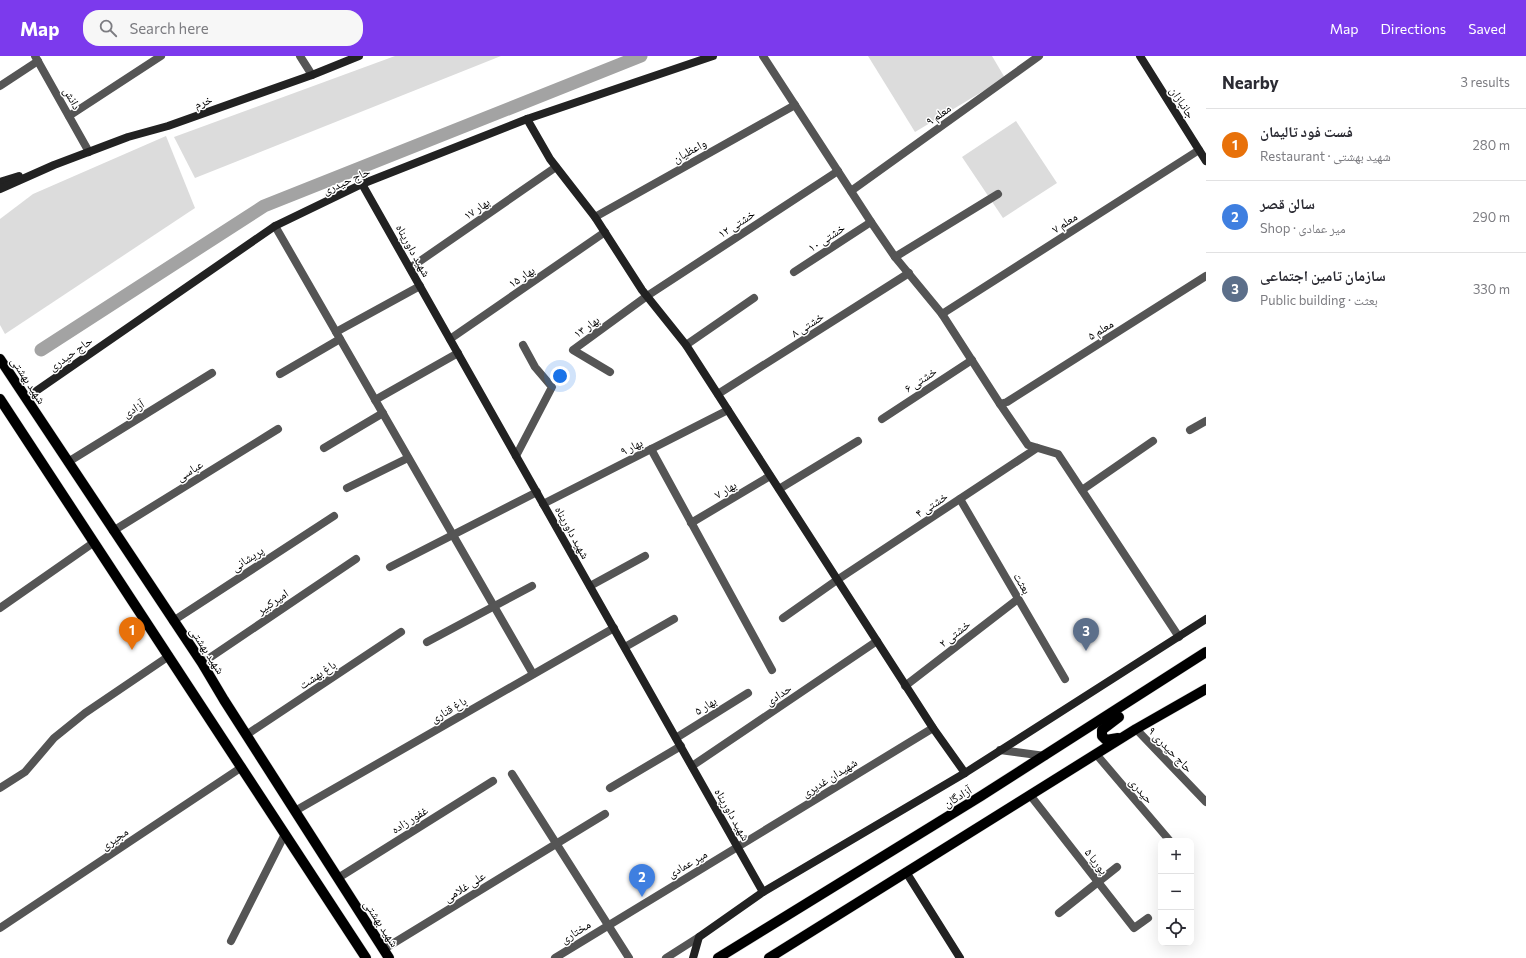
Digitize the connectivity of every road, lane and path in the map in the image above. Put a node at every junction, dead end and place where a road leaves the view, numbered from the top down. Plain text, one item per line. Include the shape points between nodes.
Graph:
1 (162, 56) edge
2 (300, 56) edge
3 (359, 56) edge
4 (713, 56) edge
5 (764, 56) edge
6 (1039, 56) edge
7 (1140, 56) edge
8 (36, 58) edge
9 (312, 75) junction
10 (0, 86) edge
11 (795, 105) junction
12 (69, 116) junction
13 (528, 119) junction
14 (1199, 150) junction
15 (89, 152) junction
16 (1206, 161) edge
17 (54, 165) junction
18 (556, 167) junction
19 (838, 171) junction
20 (0, 182) edge
21 (362, 184) junction
22 (0, 189) edge
23 (851, 191) junction
24 (998, 194) dead end
25 (595, 217) junction
26 (871, 222) junction
27 (275, 226) junction
28 (605, 232) junction
29 (896, 256) junction
30 (410, 268) junction
31 (794, 272) dead end
32 (909, 273) junction
33 (1206, 276) edge
34 (420, 286) junction
35 (647, 296) junction
36 (754, 298) dead end
37 (942, 314) junction
38 (338, 335) junction
39 (450, 339) junction
40 (523, 345) dead end
41 (686, 345) junction
42 (458, 353) junction
43 (0, 359) edge
44 (972, 360) junction
45 (610, 372) dead end
46 (212, 373) dead end
47 (280, 374) dead end
48 (718, 394) junction
49 (26, 398) junction
50 (0, 399) edge
51 (375, 400) junction
52 (1003, 403) junction
53 (728, 410) junction
54 (4, 412) edge
55 (383, 413) junction
56 (882, 419) dead end
57 (1206, 421) edge
58 (278, 429) dead end
59 (1190, 430) dead end
60 (858, 441) dead end
61 (1153, 441) dead end
62 (324, 448) dead end
63 (1037, 448) junction
64 (651, 450) junction
65 (516, 456) junction
66 (408, 458) junction
67 (68, 462) junction
68 (770, 476) junction
69 (347, 488) dead end
70 (779, 489) junction
71 (1082, 490) junction
72 (537, 492) junction
73 (960, 499) junction
74 (543, 504) junction
75 (334, 516) dead end
76 (691, 523) junction
77 (113, 531) junction
78 (453, 535) junction
79 (93, 543) junction
80 (645, 556) dead end
81 (356, 559) dead end
82 (390, 567) dead end
83 (837, 580) junction
84 (532, 586) dead end
85 (590, 586) junction
86 (1018, 598) junction
87 (494, 606) junction
88 (0, 608) edge
89 (784, 618) dead end
90 (674, 619) dead end
91 (1206, 620) edge
92 (173, 621) junction
93 (614, 628) junction
94 (401, 632) dead end
95 (1179, 637) junction
96 (877, 641) junction
97 (427, 642) dead end
98 (625, 647) junction
99 (1206, 652) edge
100 (169, 656) junction
101 (202, 663) junction
102 (772, 670) dead end
103 (533, 674) junction
104 (1168, 676) junction
105 (1065, 680) dead end
106 (906, 686) junction
107 (1206, 690) edge
108 (748, 693) dead end
109 (933, 728) junction
110 (1136, 729) junction
111 (246, 735) junction
112 (1124, 736) junction
113 (676, 738) junction
114 (681, 746) junction
115 (1000, 750) junction
116 (1096, 754) junction
117 (1045, 756) junction
118 (692, 766) junction
119 (242, 767) junction
120 (965, 773) junction
121 (512, 774) dead end
122 (493, 781) dead end
123 (0, 788) edge
124 (610, 788) dead end
125 (1030, 795) junction
126 (1206, 802) edge
127 (295, 811) junction
128 (605, 814) dead end
129 (285, 834) junction
130 (1167, 838) edge
131 (556, 843) junction
132 (738, 847) junction
133 (1117, 867) dead end
134 (906, 872) junction
135 (338, 878) junction
136 (1098, 882) junction
137 (763, 892) junction
138 (1059, 913) dead end
139 (1148, 918) dead end
140 (608, 924) junction
141 (0, 928) edge
142 (699, 937) junction
143 (231, 941) dead end
144 (387, 954) edge
145 (366, 958) edge
146 (555, 958) edge
147 (629, 958) edge
148 (666, 958) edge
149 (693, 958) edge
150 (718, 958) edge
151 (769, 958) edge
152 (960, 958) edge

1 - 12 street
2 - 9 street
3 - 9 street, خرم
4 - 13 street, حاج حیدری
5 - 11 street
6 - 23 street, معلم ۹
7 - 14 street, جانبازان
8 - 10 street
8 - 12 street, دانش
9 - 15 street, خرم
11 - 19 street
11 - 25 street, واعظیان
12 - 15 street, دانش
13 - 18 street
13 - 21 street, حاج حیدری
14 - 16 street, جانبازان
14 - 37 street, معلم ۷
15 - 17 street, خرم
17 - 20 street, خرم
17 - 22 street, خرم
18 - 25 street
18 - 30 street, بهار ۱۷
19 - 23 street
19 - 35 street, خشتی ۱۲
21 - 27 street, حاج حیدری
21 - 30 street, شهید داورپناه
23 - 26 street
24 - 29 street
25 - 28 street
26 - 29 street
26 - 31 street, خشتی ۱۰
27 - 38 street
27 - 49 street, حاج حیدری
28 - 35 street
28 - 39 street, بهار ۱۵
29 - 32 street
30 - 34 street, شهید داورپناه
32 - 37 street
32 - 48 street, خشتی ۸
33 - 52 street, معلم ۵
34 - 38 street
34 - 39 street, شهید داورپناه
35 - 41 street
35 - 45 street, بهار ۱۳ via 573,350
36 - 41 street
37 - 44 street
38 - 47 street
38 - 51 street
39 - 42 street, شهید داورپناه
40 - 65 street via 535,367 552,387
41 - 48 street
42 - 51 street
42 - 65 street, شهید داورپناه
43 - 49 main road, شهید بهشتی
44 - 52 street
44 - 56 street, خشتی ۶
46 - 67 street, آزادی
48 - 53 street
49 - 67 main road, شهید بهشتی
50 - 54 main road
51 - 55 street
52 - 63 street via 1028,446
53 - 64 street, بهار ۹
53 - 68 street
54 - 79 main road
55 - 62 street
55 - 66 street
57 - 59 street
58 - 77 street, عباسی
60 - 70 street
61 - 71 street
63 - 71 street via 1058,454
63 - 73 street, خشتی ۴
64 - 74 street, بهار ۹
64 - 76 street
65 - 72 street, شهید داورپناه
66 - 69 street
66 - 78 street
67 - 77 main road, شهید بهشتی
68 - 70 street
68 - 76 street, بهار ۷
70 - 83 street
71 - 95 street
72 - 74 street, شهید داورپناه
72 - 78 street
73 - 83 street, خشتی ۴
73 - 86 street, بعثت
74 - 85 street, شهید داورپناه
75 - 92 street, پریشانی
76 - 102 street
77 - 92 main road, شهید بهشتی
78 - 82 street
78 - 87 street
79 - 88 street
79 - 100 main road
80 - 85 street
81 - 101 street, امیرکبیر
83 - 89 street
83 - 96 street
84 - 87 street
85 - 93 street, شهید داورپناه
86 - 105 street, بعثت
86 - 106 street, خشتی ۲
87 - 97 street
87 - 103 street
90 - 98 street
91 - 95 street
92 - 101 main road, شهید بهشتی
93 - 98 street, شهید داورپناه
93 - 103 street, باغ قناری
94 - 111 street, باغ بهشت
95 - 115 street
96 - 106 street
96 - 118 street, حدادی
98 - 113 street, شهید داورپناه
99 - 104 main road, آزادگان
100 - 119 main road
100 - 123 street via 85,713 54,738 24,772
101 - 111 main road, شهید بهشتی
103 - 127 street, باغ قناری
104 - 112 main road via 1159,688 1102,730 1102,736 1106,740
104 - 117 main road, آزادگان
106 - 109 street
107 - 110 main road
108 - 113 street, بهار ۵
109 - 120 street
109 - 132 street, شهیدان غدیری
110 - 112 main road
110 - 126 street, حاج حیدری ۹
111 - 127 main road, شهید بهشتی
112 - 116 main road
113 - 114 street, شهید داورپناه
114 - 118 street, شهید داورپناه
114 - 124 street
115 - 117 street
115 - 120 street
116 - 125 main road
116 - 130 street, حیدری
117 - 150 main road, آزادگان
118 - 132 street, شهید داورپناه
119 - 129 main road
119 - 141 street, مجیری
120 - 137 street
121 - 131 street
122 - 135 street, غفور زاده
125 - 134 main road
125 - 136 street, پوریا ۵
127 - 135 main road, شهید بهشتی
128 - 131 street, علی غلامی
129 - 143 street
129 - 145 main road
131 - 140 street
131 - 144 street, علی غلامی
132 - 137 street, شهید داورپناه
132 - 140 street, میر عمادی
133 - 136 street
134 - 151 main road
134 - 152 street
135 - 144 main road, شهید بهشتی
136 - 138 street
136 - 139 street, پوریا ۵ via 1134,928
137 - 142 street
140 - 146 street, مختاری
140 - 147 street
142 - 148 street
142 - 149 street

